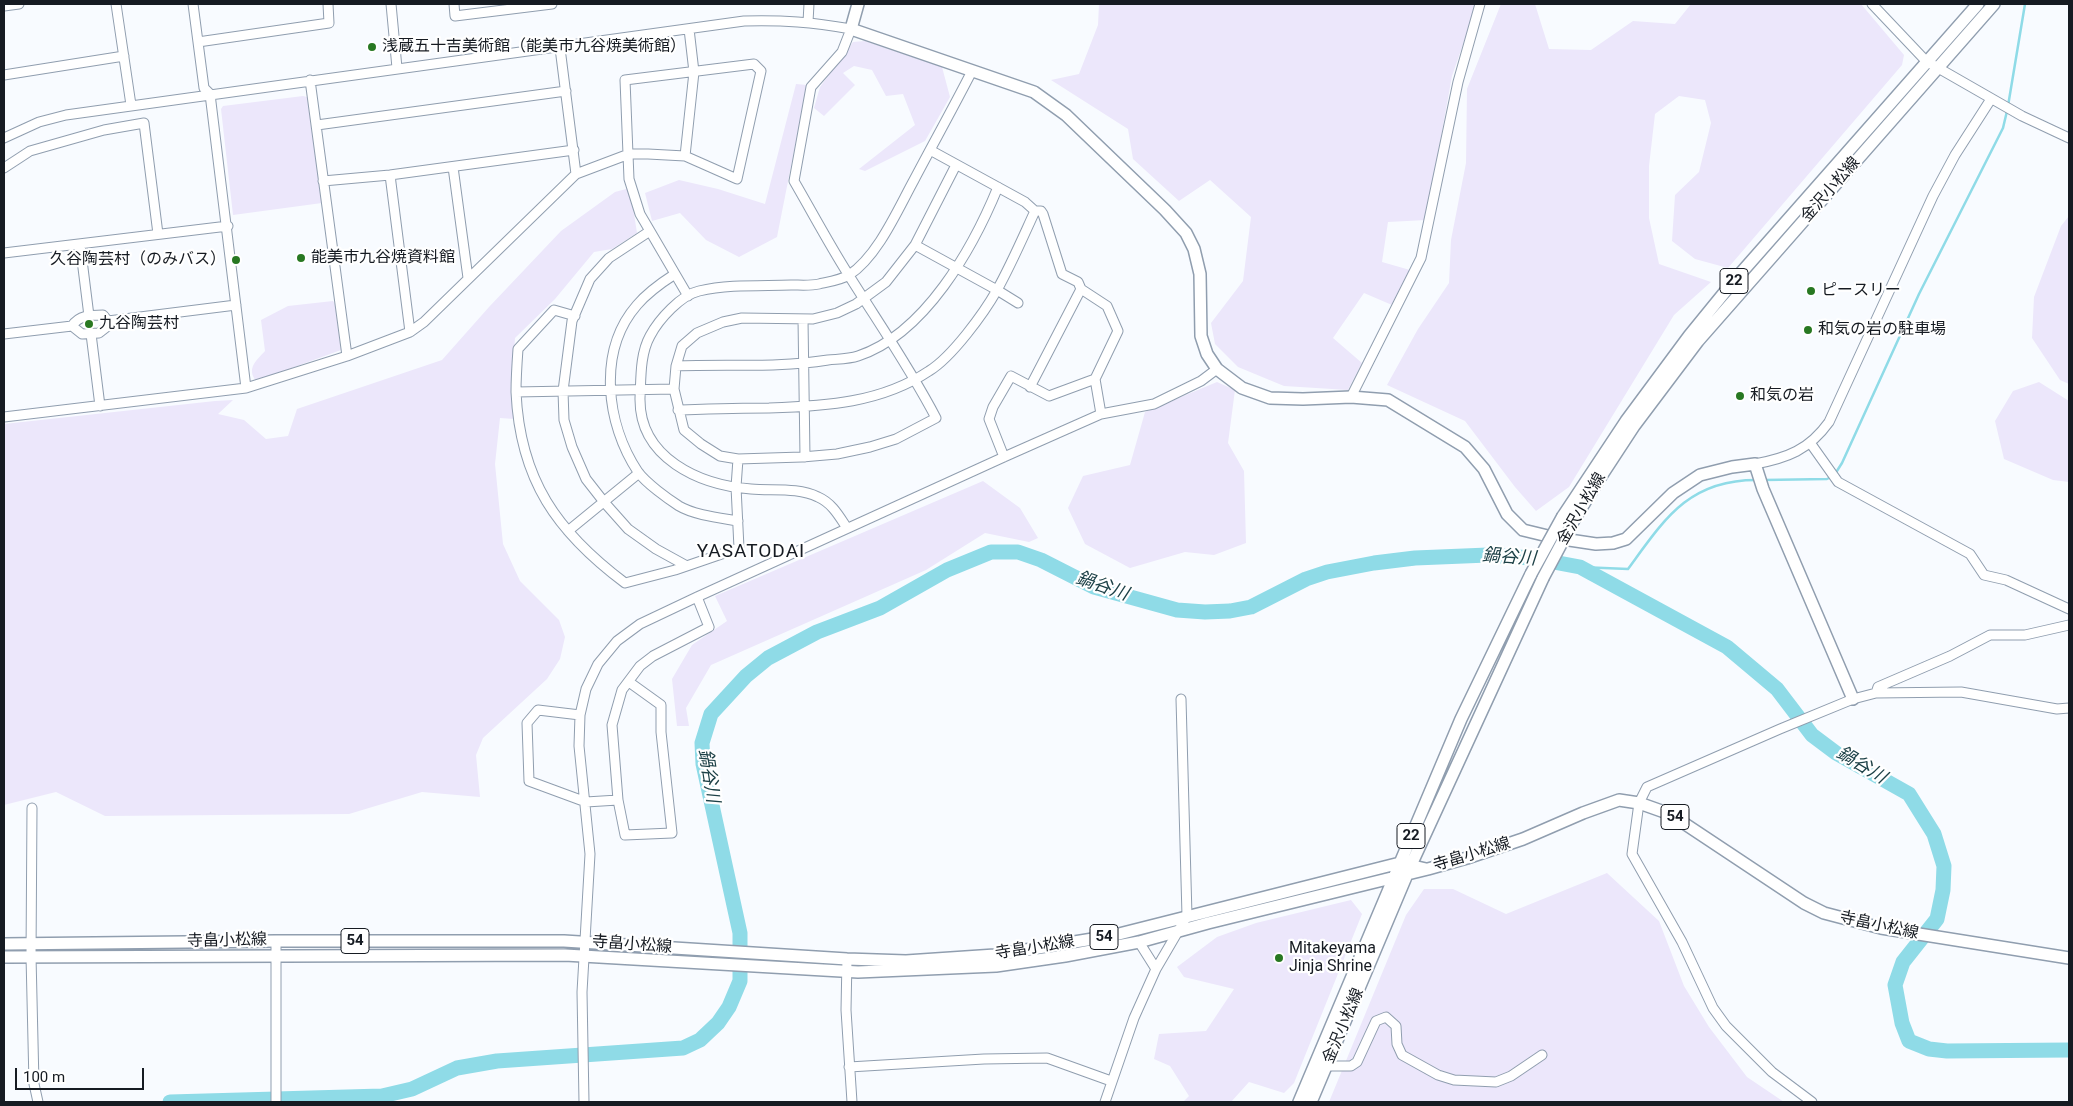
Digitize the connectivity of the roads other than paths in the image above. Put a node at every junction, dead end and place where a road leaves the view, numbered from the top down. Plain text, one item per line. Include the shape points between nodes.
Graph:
1 (20, 4) edge
2 (116, 4) edge
3 (193, 4) edge
4 (328, 4) edge
5 (391, 4) edge
6 (454, 4) edge
7 (552, 4) edge
8 (809, 4) edge
9 (858, 4) edge
10 (1480, 4) edge
11 (1872, 4) edge
12 (1978, 4) edge
13 (1994, 4) edge
14 (4, 6) edge
15 (808, 22) junction
16 (689, 29) junction
17 (851, 30) junction
18 (198, 42) junction
19 (560, 48) junction
20 (124, 56) junction
21 (1926, 62) junction
22 (397, 68) junction
23 (1937, 69) junction
24 (972, 71) junction
25 (694, 72) junction
26 (4, 75) edge
27 (310, 80) junction
28 (566, 91) junction
29 (210, 94) junction
30 (1992, 100) junction
31 (132, 105) junction
32 (317, 126) junction
33 (4, 138) edge
34 (2069, 138) edge
35 (574, 150) junction
36 (930, 150) junction
37 (629, 154) junction
38 (685, 156) junction
39 (956, 165) junction
40 (453, 167) junction
41 (4, 168) edge
42 (576, 174) junction
43 (390, 175) junction
44 (323, 181) junction
45 (998, 187) junction
46 (1035, 211) junction
47 (228, 226) junction
48 (650, 231) junction
49 (158, 234) junction
50 (80, 244) junction
51 (915, 245) junction
52 (4, 253) edge
53 (956, 267) junction
54 (675, 274) junction
55 (849, 275) junction
56 (468, 278) junction
57 (1081, 289) junction
58 (997, 290) junction
59 (688, 296) junction
60 (864, 297) junction
61 (1018, 303) dead end
62 (236, 305) junction
63 (89, 316) junction
64 (575, 316) junction
65 (803, 319) junction
66 (108, 321) junction
67 (72, 326) junction
68 (410, 332) junction
69 (4, 334) edge
70 (92, 334) junction
71 (890, 340) junction
72 (347, 356) junction
73 (804, 364) junction
74 (676, 366) junction
75 (1217, 368) junction
76 (915, 379) junction
77 (1095, 379) junction
78 (1030, 387) junction
79 (246, 388) junction
80 (640, 389) junction
81 (674, 389) junction
82 (563, 390) junction
83 (609, 390) junction
84 (516, 392) junction
85 (1350, 397) junction
86 (100, 406) junction
87 (804, 407) junction
88 (678, 410) junction
89 (1101, 414) junction
90 (4, 418) edge
91 (1811, 444) junction
92 (805, 456) junction
93 (1004, 457) junction
94 (738, 459) junction
95 (1756, 468) junction
96 (639, 473) junction
97 (736, 487) junction
98 (604, 502) junction
99 (738, 521) junction
100 (847, 528) junction
101 (568, 531) junction
102 (685, 565) junction
103 (697, 597) junction
104 (2069, 609) edge
105 (2069, 625) edge
106 (629, 682) junction
107 (1876, 694) junction
108 (1181, 699) dead end
109 (1853, 699) junction
110 (2069, 708) edge
111 (580, 715) junction
112 (618, 800) junction
113 (586, 802) junction
114 (1639, 803) junction
115 (32, 808) dead end
116 (1406, 867) junction
117 (1393, 877) junction
118 (1187, 916) junction
119 (1178, 931) junction
120 (276, 941) junction
121 (585, 942) junction
122 (1139, 942) junction
123 (32, 943) junction
124 (4, 944) edge
125 (276, 955) junction
126 (31, 956) junction
127 (584, 956) junction
128 (4, 957) edge
129 (2069, 958) edge
130 (847, 959) junction
131 (1156, 969) junction
132 (846, 971) junction
133 (1542, 1055) dead end
134 (1327, 1066) junction
135 (849, 1067) junction
136 (1111, 1081) junction
137 (38, 1102) edge
138 (276, 1102) edge
139 (584, 1102) edge
140 (852, 1102) edge
141 (1105, 1102) edge
142 (1299, 1102) edge
143 (1311, 1102) edge
144 (1812, 1102) edge

1 - 14 street
2 - 20 street
3 - 18 street
4 - 18 street via 329,23
5 - 22 street
6 - 7 street via 454,16
8 - 15 street
9 - 17 main road
10 - 85 street via 1458,82 1421,258
11 - 21 street
12 - 21 main road, 金沢小松線 / 22
13 - 23 main road, 金沢小松線 / 22
15 - 16 street via 744,21
15 - 17 street
16 - 19 street
16 - 25 street
17 - 24 main road
17 - 55 street via 842,52 811,87 794,181
18 - 29 street via 204,88
19 - 22 street
19 - 28 street
20 - 26 street
20 - 31 street
21 - 23 street
21 - 116 main road, 金沢小松線 / 22, bridge via 1689,336 1626,421 1563,516 1531,574 1461,719
22 - 27 street
23 - 30 street
23 - 116 main road, 金沢小松線 / 22, bridge via 1698,342 1634,426 1575,518 1543,578
24 - 36 street
24 - 75 main road via 1034,92 1066,114 1186,233 1200,274 1202,336 1207,354
25 - 37 street via 625,80
25 - 38 street
25 - 38 street via 754,64 761,71 738,179
27 - 29 street
27 - 32 street
28 - 32 street
28 - 35 street
29 - 31 street
29 - 47 street
30 - 34 street
30 - 91 street via 1955,155 1937,189 1836,411
31 - 33 street via 66,114
32 - 44 street
35 - 40 street
35 - 42 street
36 - 39 street
36 - 55 street via 882,239
37 - 38 street
37 - 42 street
37 - 48 street via 629,179 640,214
39 - 45 street
39 - 51 street
40 - 43 street
40 - 56 street
41 - 49 street via 30,151 104,130 144,123
42 - 56 street
43 - 44 street
43 - 68 street
44 - 72 street
45 - 46 street
45 - 53 street
46 - 57 street via 1043,214 1062,274 1078,282
46 - 58 street
47 - 49 street
47 - 62 street
48 - 54 street
48 - 64 street via 609,258 590,279
49 - 50 street
50 - 52 street
50 - 63 street
51 - 53 street
51 - 60 street via 886,282
53 - 58 street
53 - 71 street via 926,309
54 - 59 street
54 - 83 street via 642,299 623,325 610,372
55 - 59 street via 817,285 734,287 698,291
55 - 60 street
56 - 68 street
57 - 77 street via 1107,306 1118,331
57 - 78 street
58 - 61 street
58 - 76 street via 945,358
59 - 80 street via 668,312 651,335 643,361
60 - 65 street via 837,313
60 - 71 street
62 - 66 street
62 - 79 street
63 - 66 street via 103,315
63 - 67 street via 76,319
64 - 82 street
64 - 84 street via 554,310 518,350
65 - 73 street
65 - 74 street via 742,318 723,322 697,333 682,346
66 - 70 street via 108,326
67 - 69 street
67 - 70 street via 82,334
68 - 72 street
70 - 86 street
71 - 73 street via 856,356
71 - 76 street
72 - 79 street
73 - 74 street
73 - 87 street
74 - 81 street
75 - 85 main road via 1242,388 1270,398
75 - 89 street via 1200,381 1154,404
76 - 87 street via 874,397
76 - 92 street via 936,418 896,439 870,447
77 - 78 street via 1049,396
77 - 89 street
78 - 93 street via 1010,376 993,407 989,419
79 - 86 street
80 - 81 street
80 - 83 street
80 - 97 street via 646,434 654,446 685,470
81 - 88 street
82 - 83 street
82 - 84 street
82 - 98 street via 564,420 572,447 586,479
83 - 96 street via 624,445
84 - 101 street via 521,434 530,469 538,489
85 - 95 main road via 1388,400 1465,447 1484,469 1507,514 1523,530 1556,538 1613,544 1626,539 1672,493 1700,475 1732,466
86 - 90 street
87 - 88 street
87 - 92 street
88 - 94 street via 684,430 701,444 720,456
89 - 93 street
91 - 95 street
91 - 104 street via 1838,482 1970,554 1984,576 2006,580
92 - 94 street
93 - 100 street
94 - 97 street
95 - 109 main road
96 - 98 street
96 - 99 street via 681,507
97 - 99 street
97 - 100 street via 808,493 830,504
98 - 101 street
98 - 102 street via 628,529
99 - 102 street via 739,548
100 - 103 street
101 - 102 street via 625,583
103 - 106 street via 709,627 653,656 640,666
103 - 111 street via 640,624 617,641 598,664 586,689
105 - 107 street via 2025,636 1990,635 1878,687
106 - 112 street via 622,690 612,725
106 - 112 street via 661,705 672,833 625,835
107 - 109 street
107 - 110 street via 1961,692 2056,709
108 - 118 street
109 - 114 street via 1647,788
111 - 113 street via 579,746
111 - 113 street via 538,710 527,723 529,781
112 - 113 street
113 - 121 street via 590,854
114 - 116 main road, 寺畠小松線 / 54 via 1619,800 1467,858 1428,869
114 - 129 main road, 寺畠小松線 / 54 via 1670,814 1824,913 1881,928
114 - 144 street via 1632,854 1682,942 1713,1008 1754,1056
115 - 123 street
116 - 117 main road, 金沢小松線 / 22
116 - 118 main road, 寺畠小松線 / 54
116 - 134 main road, 金沢小松線 / 22
117 - 119 main road, 寺畠小松線 / 54
117 - 142 main road, 金沢小松線 / 22
118 - 119 street
118 - 130 main road, 寺畠小松線 / 54 via 1111,936 995,955 906,961
119 - 122 main road, 寺畠小松線 / 54
119 - 131 street
120 - 121 main road, 寺畠小松線 / 54
120 - 123 main road, 寺畠小松線 / 54
120 - 125 street
121 - 127 street
121 - 130 main road, 寺畠小松線 / 54
122 - 131 street
122 - 132 main road, 寺畠小松線 / 54 via 996,966
123 - 124 main road, 寺畠小松線 / 54
123 - 126 street
125 - 126 main road, 寺畠小松線 / 54
125 - 127 main road, 寺畠小松線 / 54
125 - 138 street
126 - 128 main road, 寺畠小松線 / 54
126 - 137 street via 34,1084
127 - 132 main road, 寺畠小松線 / 54
127 - 139 street via 581,1039
130 - 132 street
131 - 136 street
132 - 135 street
133 - 134 street via 1496,1082 1454,1080 1402,1055 1397,1044 1396,1026 1386,1017 1376,1021 1357,1062 1351,1066
134 - 143 main road, 金沢小松線 / 22
135 - 136 street via 984,1058 1047,1058
135 - 140 street
136 - 141 street

